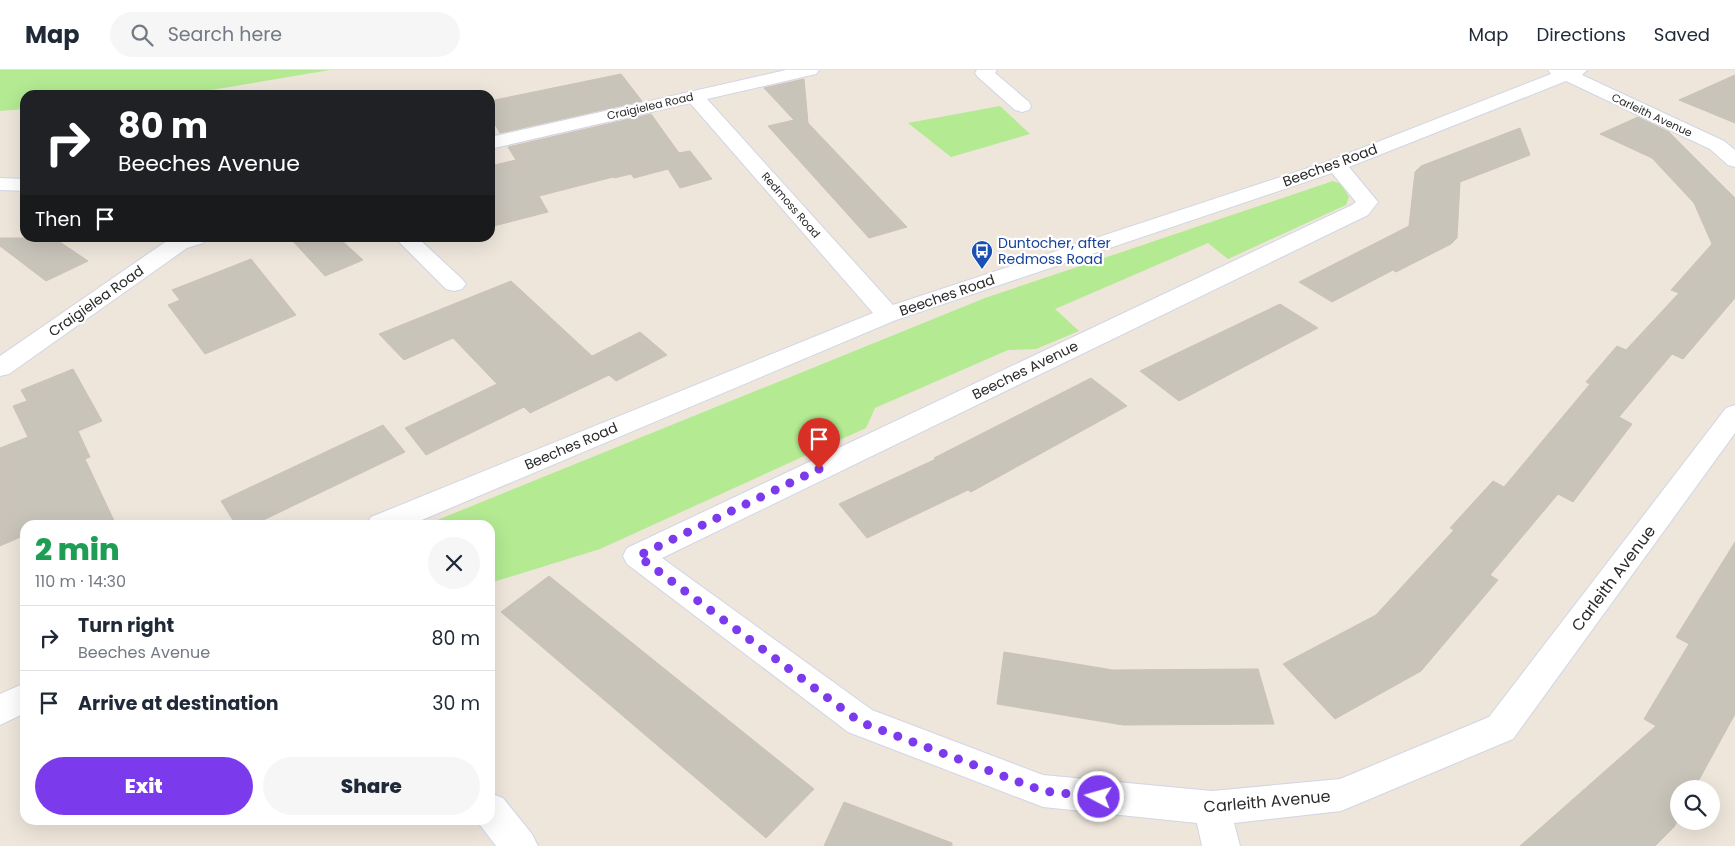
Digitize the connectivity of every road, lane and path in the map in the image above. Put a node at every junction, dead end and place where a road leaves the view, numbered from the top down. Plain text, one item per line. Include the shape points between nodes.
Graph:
1 (810, 70) edge
2 (988, 70) edge
3 (1567, 71) edge
4 (694, 96) junction
5 (1022, 106) dead end
6 (495, 142) edge
7 (1726, 146) edge
8 (1735, 161) edge
9 (1336, 165) junction
10 (0, 184) edge
11 (20, 184) edge
12 (176, 242) edge
13 (410, 242) edge
14 (454, 284) dead end
15 (888, 315) junction
16 (0, 368) edge
17 (1735, 414) edge
18 (393, 520) edge
19 (638, 556) joint
20 (20, 700) edge
21 (0, 710) edge
22 (1212, 808) junction
23 (495, 816) edge
24 (519, 846) edge
25 (1221, 846) edge

1 - 4 street, Craigielea Road
2 - 5 street via 984,73
3 - 7 street, Carleith Avenue
3 - 9 street, Beeches Road
4 - 6 street, Craigielea Road
4 - 15 street, Redmoss Road
7 - 8 street, Carleith Avenue
9 - 15 street, Beeches Road
9 - 19 street, Beeches Avenue via 1366,202 1360,210
10 - 11 street
12 - 16 street, Craigielea Road
13 - 14 street
15 - 18 street, Beeches Road
17 - 22 street, Carleith Avenue via 1501,728 1341,795
19 - 22 street, Carleith Avenue via 860,722 1043,791
20 - 21 street
22 - 25 street
23 - 24 street

